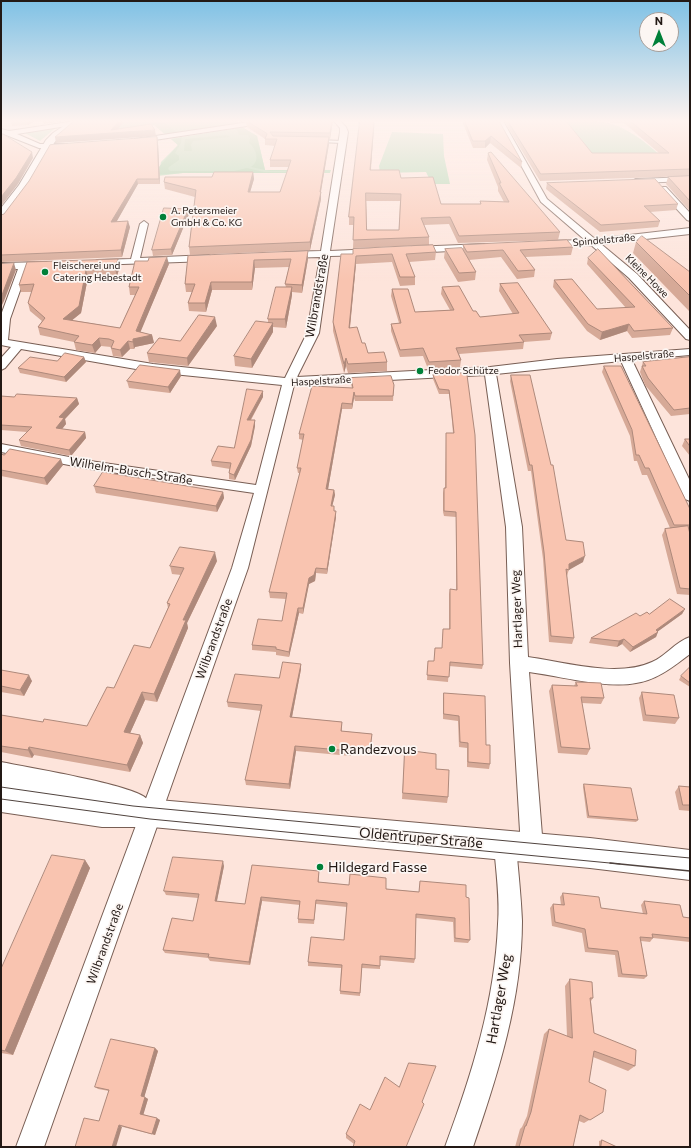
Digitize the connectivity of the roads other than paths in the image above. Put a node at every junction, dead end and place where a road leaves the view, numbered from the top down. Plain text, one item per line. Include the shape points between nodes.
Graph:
1 (30, 175) edge
2 (338, 175) edge
3 (532, 175) edge
4 (690, 179) edge
5 (656, 180) junction
6 (626, 181) edge
7 (3, 212) edge
8 (690, 218) edge
9 (144, 224) dead end
10 (690, 231) edge
11 (593, 242) junction
12 (538, 245) edge
13 (497, 247) edge
14 (384, 251) edge
15 (400, 251) edge
16 (325, 254) junction
17 (274, 256) edge
18 (222, 258) edge
19 (135, 261) junction
20 (87, 263) edge
21 (56, 265) edge
22 (1, 266) edge
23 (24, 266) junction
24 (690, 337) edge
25 (1, 342) edge
26 (19, 344) junction
27 (690, 352) edge
28 (625, 358) junction
29 (1, 366) edge
30 (490, 371) junction
31 (289, 382) junction
32 (1, 448) edge
33 (262, 490) junction
34 (690, 496) edge
35 (690, 644) edge
36 (519, 663) junction
37 (1, 775) edge
38 (1, 799) edge
39 (152, 813) junction
40 (518, 847) junction
41 (690, 865) edge
42 (30, 1147) edge
43 (459, 1147) edge

1 - 7 street
2 - 16 street, Wilbrandstraße
3 - 11 street, Kleine Howe via 544,200
4 - 5 street
5 - 6 street
5 - 8 street
9 - 19 street
10 - 11 street, Spindelstraße
11 - 12 street, Spindelstraße
11 - 24 street, Kleine Howe via 633,276
13 - 15 street
14 - 16 street
16 - 17 street
16 - 31 street, Wilbrandstraße via 313,332
18 - 19 street
19 - 20 street
21 - 23 street
22 - 23 street
23 - 25 street, Haspelstraße via 5,319
25 - 26 street, Haspelstraße
26 - 29 street
26 - 31 street, Haspelstraße via 182,372
27 - 28 street, Haspelstraße
28 - 30 street, Haspelstraße
28 - 34 street
30 - 31 street, Haspelstraße
30 - 36 street, Hartlager Weg via 514,527
31 - 33 street, Wilbrandstraße
32 - 33 street, Wilhelm-Busch-Straße via 90,465
33 - 39 street, Wilbrandstraße via 240,568
35 - 36 street via 660,667 636,676 607,676
36 - 40 street, Hartlager Weg
37 - 39 street, Oldentruper Straße via 86,791
38 - 39 street, Oldentruper Straße via 102,813
39 - 40 street, Oldentruper Straße
39 - 42 street, Wilbrandstraße
40 - 41 street, Oldentruper Straße
40 - 43 street, Hartlager Weg via 502,1001 487,1062

